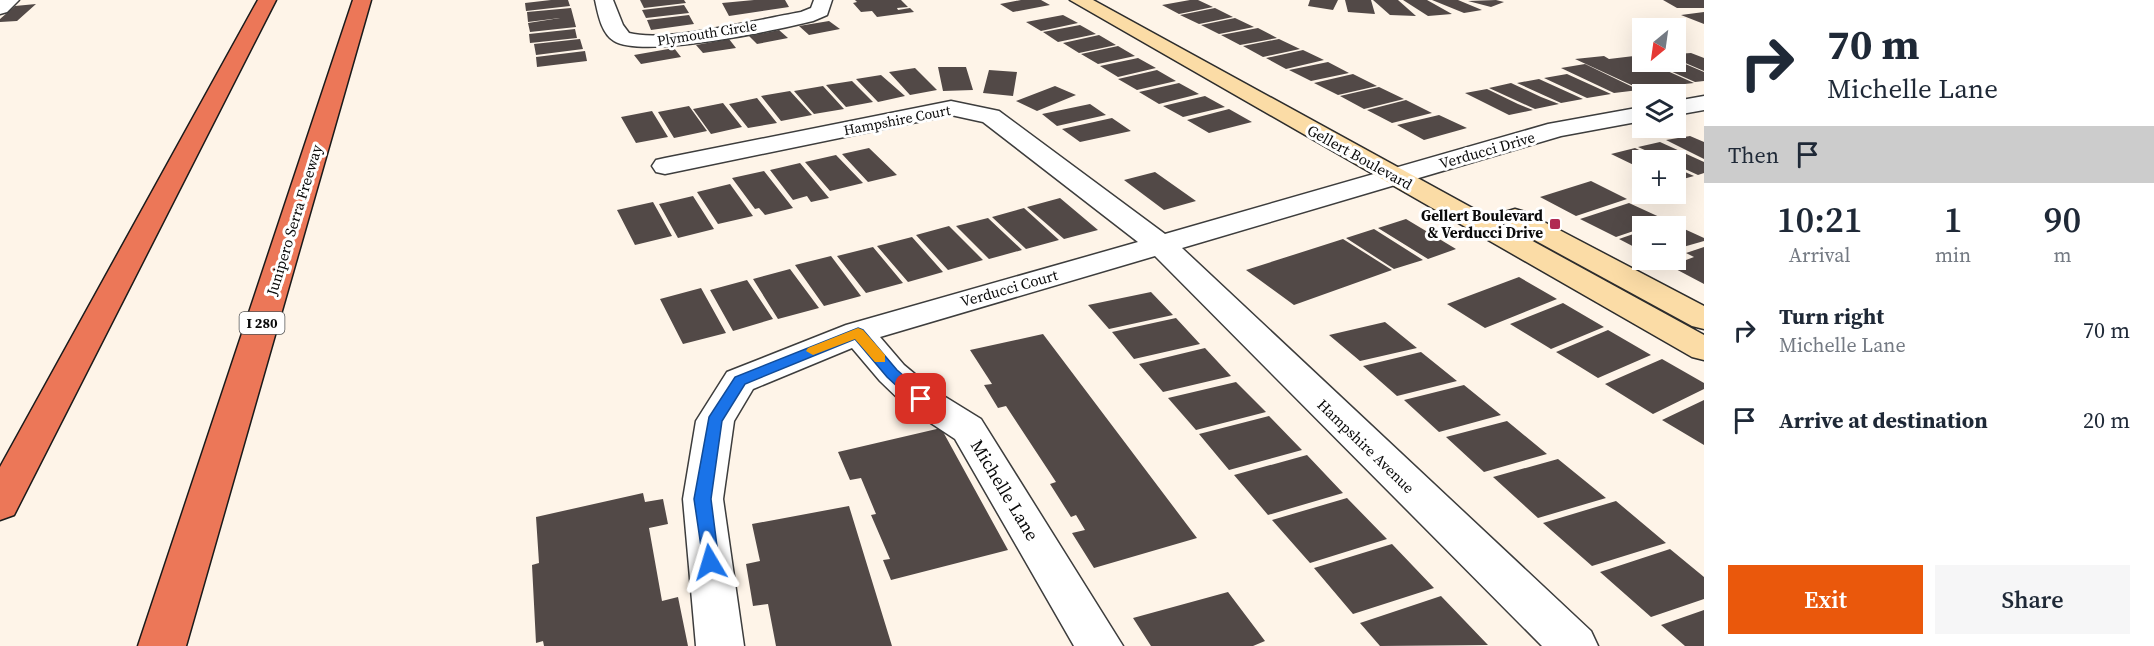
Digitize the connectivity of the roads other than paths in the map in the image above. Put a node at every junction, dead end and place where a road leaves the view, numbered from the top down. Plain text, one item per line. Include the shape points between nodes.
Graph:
1 (10, 0) edge
2 (267, 0) edge
3 (362, 0) edge
4 (604, 0) edge
5 (823, 0) edge
6 (1079, 0) edge
7 (1110, 0) edge
8 (0, 8) edge
9 (1704, 103) edge
10 (1686, 106) edge
11 (1632, 116) edge
12 (665, 166) dead end
13 (1423, 168) junction
14 (1395, 176) junction
15 (1161, 244) junction
16 (1704, 319) edge
17 (858, 333) junction
18 (1704, 349) edge
19 (0, 504) edge
20 (162, 646) edge
21 (720, 646) edge
22 (1099, 646) edge
23 (1574, 646) edge

1 - 8 street
2 - 19 highway
3 - 20 highway, Junipero Serra Freeway / I 280
4 - 5 street, Plymouth Circle via 615,31 624,39 653,42 806,17 820,11
6 - 14 main road, Gellert Boulevard
7 - 13 main road, Gellert Boulevard
9 - 10 street
11 - 13 street, Verducci Drive via 1557,129
12 - 15 street, Hampshire Court via 951,108 976,111 991,116
13 - 14 street, Verducci Drive
13 - 16 main road, Gellert Boulevard
14 - 15 street, Verducci Drive
14 - 18 main road, Gellert Boulevard
15 - 17 street, Verducci Court
15 - 23 street, Hampshire Avenue
17 - 21 street, Verducci Court via 740,381 715,421 703,499
17 - 22 street, Michelle Lane via 892,373 921,399 968,429

